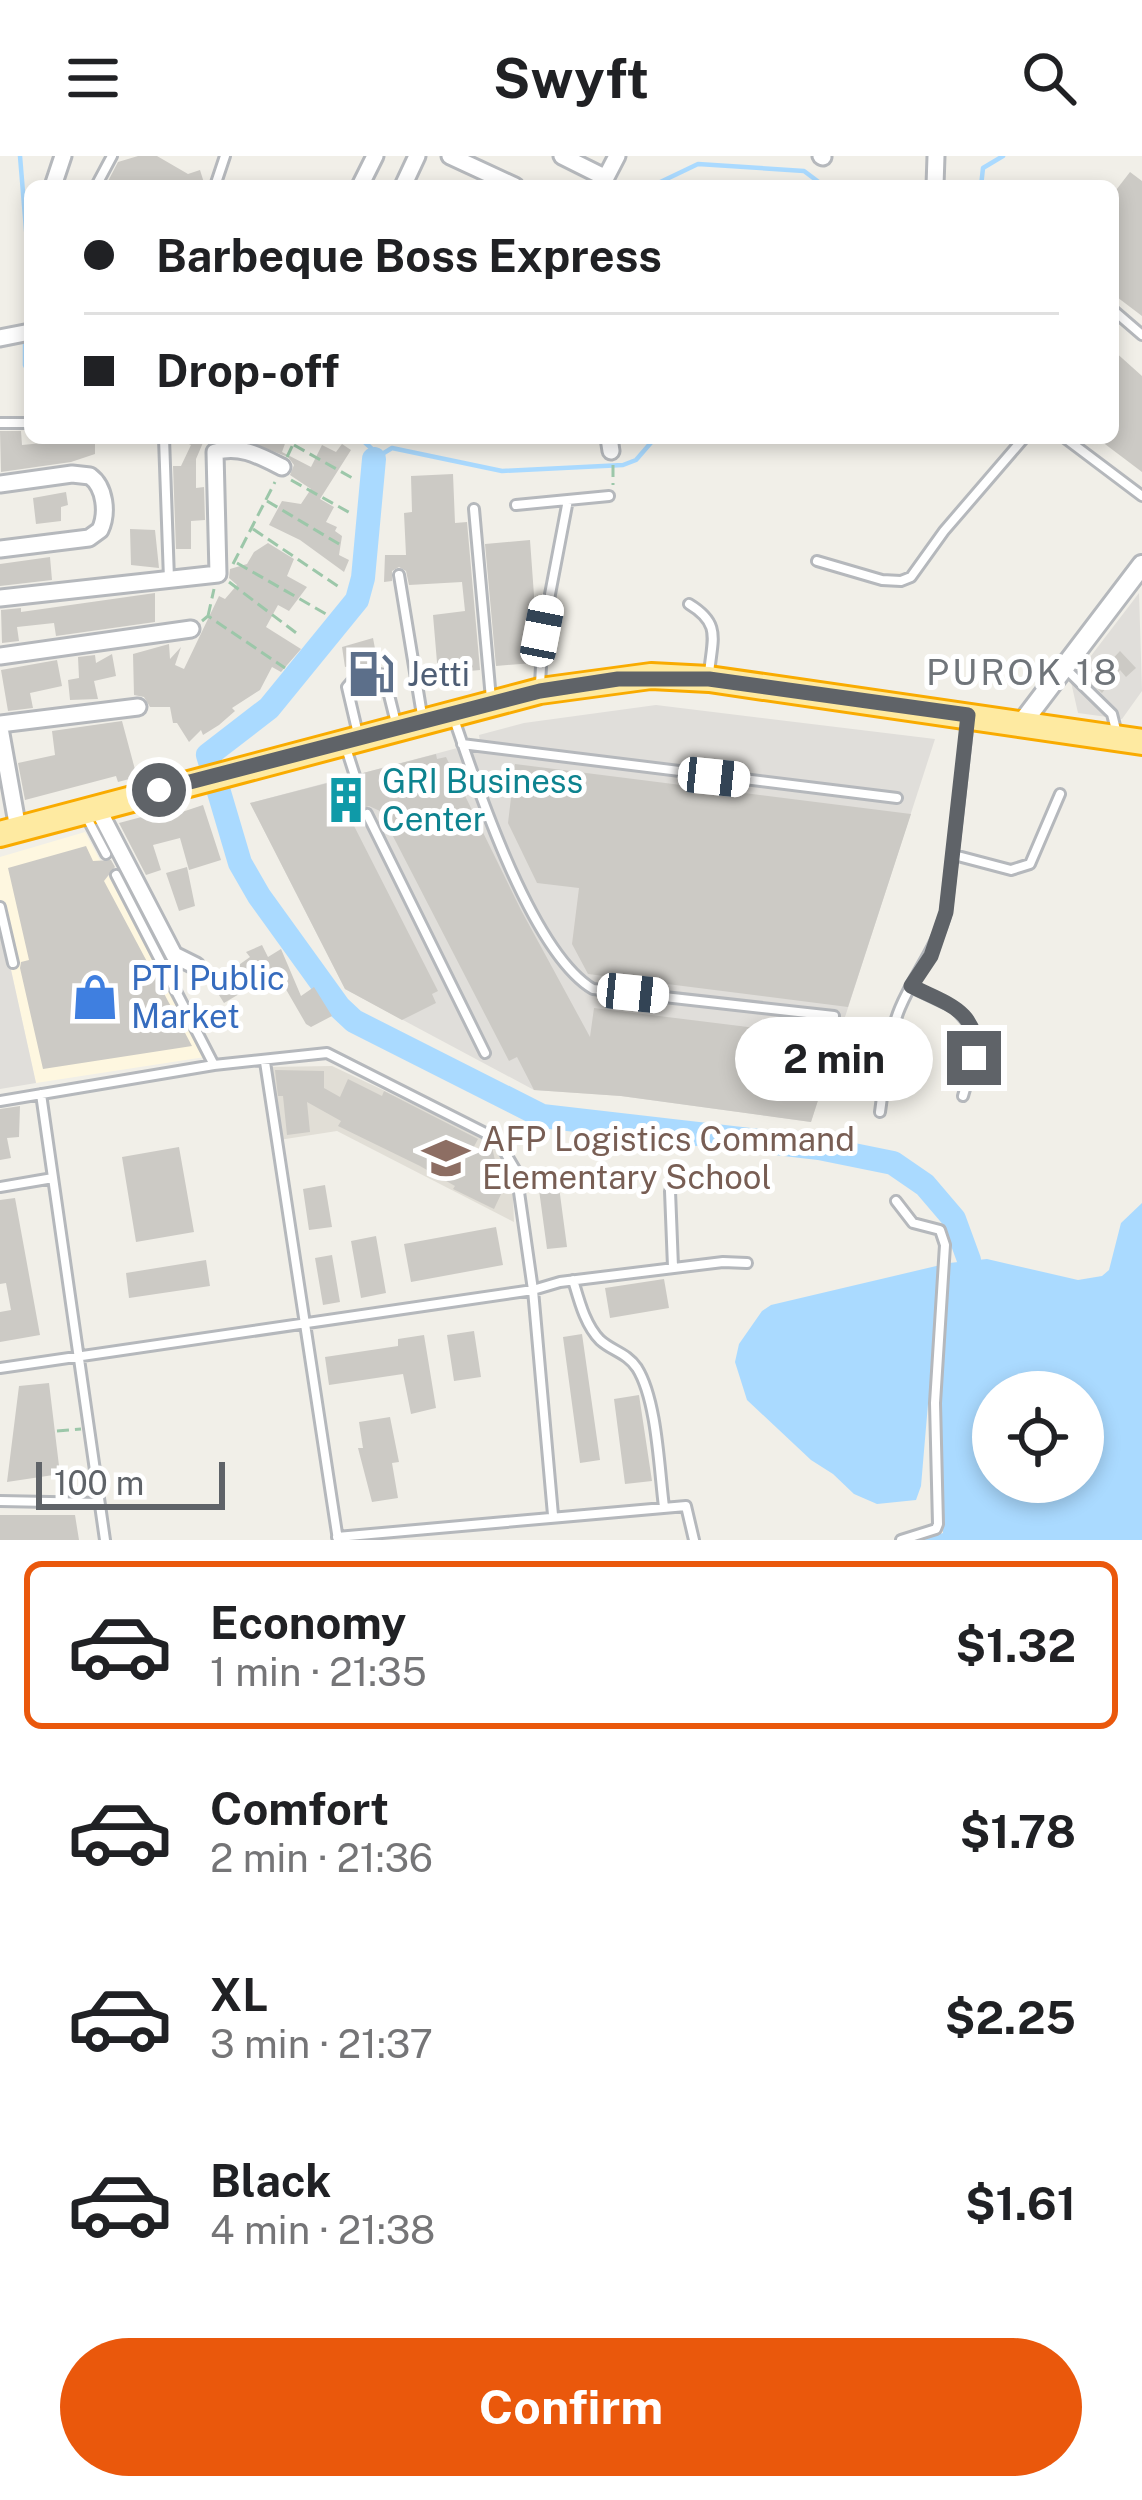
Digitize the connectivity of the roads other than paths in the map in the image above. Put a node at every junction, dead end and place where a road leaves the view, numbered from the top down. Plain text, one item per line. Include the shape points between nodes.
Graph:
1 (449, 156) edge
2 (562, 156) edge
3 (501, 180) edge
4 (600, 180) edge
5 (1119, 315) edge
6 (1142, 335) edge
7 (164, 444) edge
8 (1019, 444) edge
9 (1073, 444) edge
10 (282, 467) road end
11 (0, 484) edge
12 (609, 496) road end
13 (1142, 496) edge
14 (568, 500) junction
15 (516, 505) dead end
16 (474, 509) dead end
17 (0, 549) edge
18 (817, 560) dead end
19 (1142, 565) edge
20 (399, 575) dead end
21 (170, 579) junction
22 (0, 598) edge
23 (689, 604) dead end
24 (191, 629) road end
25 (0, 656) edge
26 (1064, 667) junction
27 (376, 674) dead end
28 (709, 679) junction
29 (353, 680) dead end
30 (540, 691) junction
31 (491, 704) junction
32 (138, 707) dead end
33 (452, 714) junction
34 (968, 715) junction
35 (1022, 723) junction
36 (410, 725) junction
37 (0, 726) edge
38 (352, 740) junction
39 (1130, 740) edge
40 (462, 744) junction
41 (355, 776) dead end
42 (1060, 794) dead end
43 (897, 798) dead end
44 (91, 809) junction
45 (367, 814) dead end
46 (9, 831) edge
47 (106, 854) dead end
48 (954, 855) junction
49 (116, 875) dead end
50 (0, 907) edge
51 (13, 963) dead end
52 (196, 966) dead end
53 (911, 986) junction
54 (834, 1016) dead end
55 (484, 1053) dead end
56 (265, 1062) junction
57 (214, 1065) junction
58 (41, 1094) junction
59 (963, 1096) dead end
60 (0, 1101) edge
61 (880, 1112) dead end
62 (53, 1178) junction
63 (0, 1187) edge
64 (670, 1191) dead end
65 (896, 1201) dead end
66 (747, 1263) dead end
67 (673, 1268) junction
68 (573, 1280) junction
69 (533, 1290) junction
70 (305, 1323) junction
71 (79, 1356) junction
72 (0, 1367) edge
73 (0, 1501) edge
74 (100, 1503) junction
75 (664, 1507) junction
76 (554, 1515) junction
77 (338, 1539) edge
78 (105, 1540) edge
79 (694, 1540) edge
80 (901, 1540) edge

1 - 3 street
2 - 4 street
5 - 6 lane
7 - 21 lane
8 - 18 lane via 911,577 882,580
9 - 13 lane
10 - 21 street via 250,451 215,452 218,574
11 - 17 street via 72,474 96,479 104,512 95,535
12 - 14 lane
14 - 15 lane
14 - 30 lane via 542,631
16 - 31 lane
19 - 26 street
20 - 36 lane
21 - 22 street
23 - 28 lane via 714,626
24 - 25 street
26 - 35 street
26 - 39 lane
27 - 36 lane via 384,675
28 - 30 highway via 651,676
28 - 34 highway
29 - 38 lane
30 - 31 highway
31 - 33 highway
32 - 37 street
33 - 36 highway
33 - 40 lane
34 - 35 highway
34 - 48 lane
35 - 39 highway
36 - 38 highway
37 - 46 street
38 - 41 lane
38 - 44 highway
40 - 43 lane
40 - 54 lane via 526,899 578,980 593,989
42 - 48 lane via 1030,864 1011,870
44 - 46 highway
44 - 47 lane
44 - 52 street via 174,955
45 - 55 lane
48 - 53 lane via 940,936
49 - 57 lane
50 - 51 lane
53 - 59 lane via 956,1009 975,1031
53 - 61 lane via 893,1027
56 - 57 lane
56 - 69 lane via 327,1053 497,1139 516,1171
56 - 70 lane
57 - 58 lane
58 - 60 lane
58 - 62 lane
62 - 63 lane
62 - 71 lane
64 - 67 lane
65 - 80 lane via 913,1223 940,1229 945,1245 935,1403 938,1524
66 - 67 lane
67 - 68 lane
68 - 69 lane
68 - 75 lane via 583,1313 601,1340 626,1354 647,1392
69 - 70 lane
69 - 76 lane
70 - 71 lane
70 - 77 lane
71 - 72 lane
71 - 74 lane
73 - 74 lane
74 - 78 lane
75 - 76 lane
75 - 79 lane via 686,1506
76 - 77 lane

